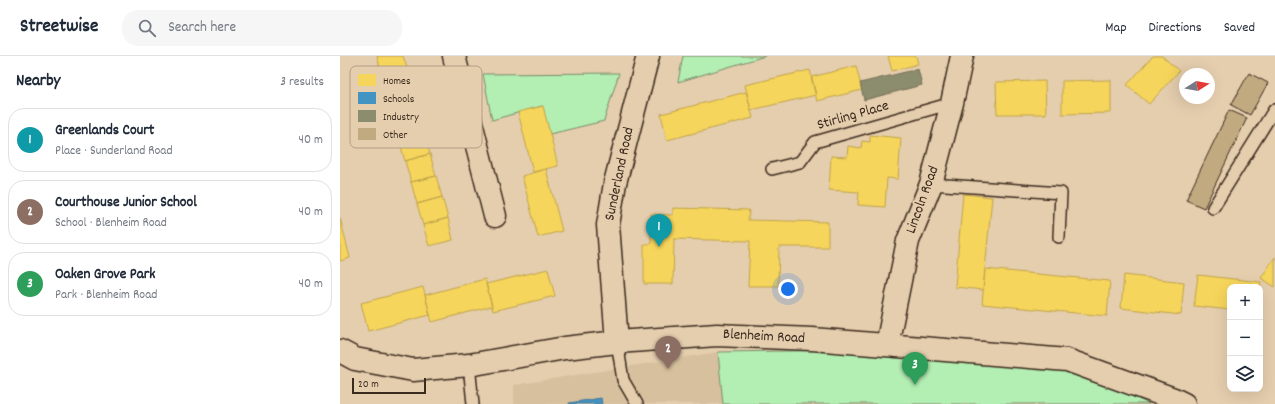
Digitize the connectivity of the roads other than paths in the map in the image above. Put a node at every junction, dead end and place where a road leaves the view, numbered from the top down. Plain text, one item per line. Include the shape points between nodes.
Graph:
1 (454, 56) edge
2 (648, 56) edge
3 (962, 56) edge
4 (457, 66) edge
5 (952, 103) junction
6 (1275, 110) edge
7 (478, 148) edge
8 (772, 169) dead end
9 (931, 184) junction
10 (1213, 208) dead end
11 (495, 216) dead end
12 (1059, 237) dead end
13 (617, 342) junction
14 (887, 346) junction
15 (340, 351) edge
16 (469, 365) junction
17 (473, 404) edge
18 (637, 404) edge
19 (1184, 404) edge

1 - 4 street
2 - 13 street, Sunderland Road via 615,183 608,225
3 - 5 street, Lincoln Road
5 - 8 lane, Stirling Place via 815,142 800,162
5 - 9 street, Lincoln Road
6 - 10 lane
7 - 11 street
9 - 12 lane via 1061,192
9 - 14 street, Lincoln Road via 908,241
13 - 14 street, Blenheim Road via 718,335 812,339
13 - 16 street, Blenheim Road via 565,348
13 - 18 lane via 623,380
14 - 19 street, Blenheim Road via 1067,360
15 - 16 street, Blenheim Road via 355,359 413,370
16 - 17 lane

